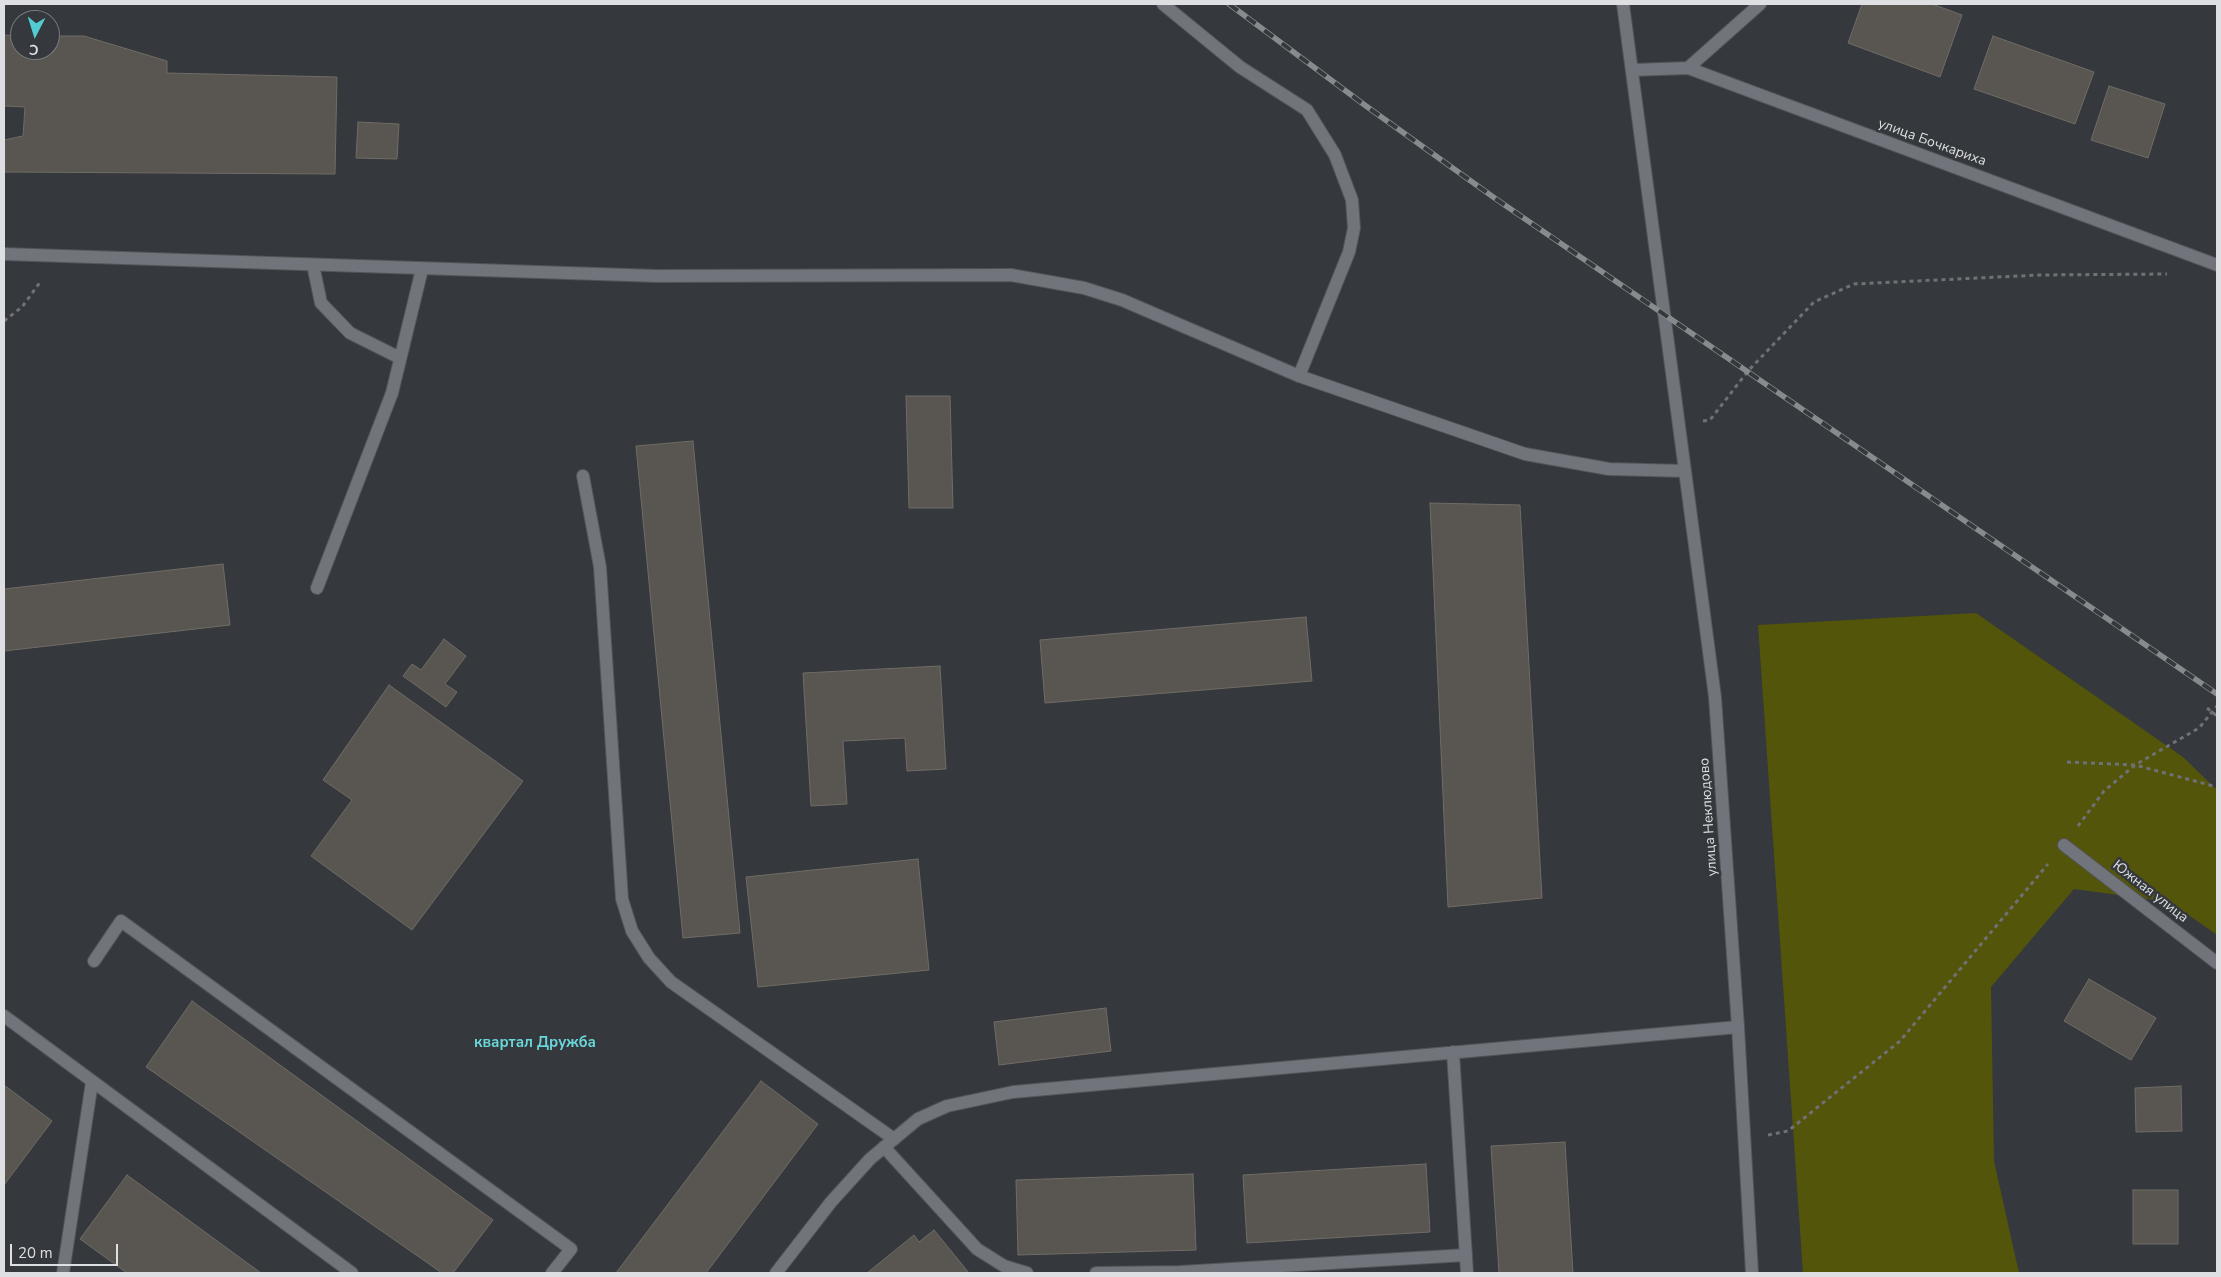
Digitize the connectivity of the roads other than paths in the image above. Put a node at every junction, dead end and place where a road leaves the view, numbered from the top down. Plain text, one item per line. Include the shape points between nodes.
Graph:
1 (1163, 4) edge
2 (1623, 4) edge
3 (1760, 4) edge
4 (1688, 68) junction
5 (1633, 70) junction
6 (4, 254) edge
7 (313, 265) junction
8 (2217, 265) edge
9 (422, 269) junction
10 (400, 358) junction
11 (1299, 376) junction
12 (1685, 471) junction
13 (583, 476) dead end
14 (317, 588) dead end
15 (2064, 845) road end
16 (94, 961) dead end
17 (2217, 963) edge
18 (4, 1016) edge
19 (1738, 1026) junction
20 (1453, 1052) junction
21 (92, 1082) junction
22 (894, 1139) junction
23 (884, 1147) junction
24 (1466, 1255) junction
25 (780, 1272) edge
26 (63, 1273) edge
27 (352, 1273) edge
28 (552, 1273) edge
29 (1027, 1273) edge
30 (1096, 1273) edge
31 (1467, 1273) edge
32 (1752, 1273) edge

1 - 11 street via 1240,67 1307,110 1335,155 1349,191 1354,228 1349,252
2 - 5 street, улица Неклюдово
3 - 4 street
4 - 5 street, улица Бочкариха
4 - 8 street, улица Бочкариха
5 - 12 street, улица Неклюдово
6 - 7 street
7 - 9 street
7 - 10 street via 322,303 350,333
9 - 10 street
9 - 11 street via 657,276 1011,275 1084,288 1122,300
10 - 14 street via 392,393
11 - 12 street via 1525,454 1609,469
12 - 19 street, улица Неклюдово via 1715,697
13 - 22 street via 600,567 622,899 632,931 649,958 671,982
15 - 17 street, Южная улица
16 - 28 street via 121,921 571,1248
18 - 21 street
19 - 20 street
19 - 32 street, улица Неклюдово
20 - 22 street via 1013,1092 947,1106 918,1119
20 - 24 street
21 - 26 street
21 - 27 street
22 - 23 street
23 - 25 street via 832,1202
23 - 29 street via 977,1249 1004,1266
24 - 30 street via 1180,1272
24 - 31 street

